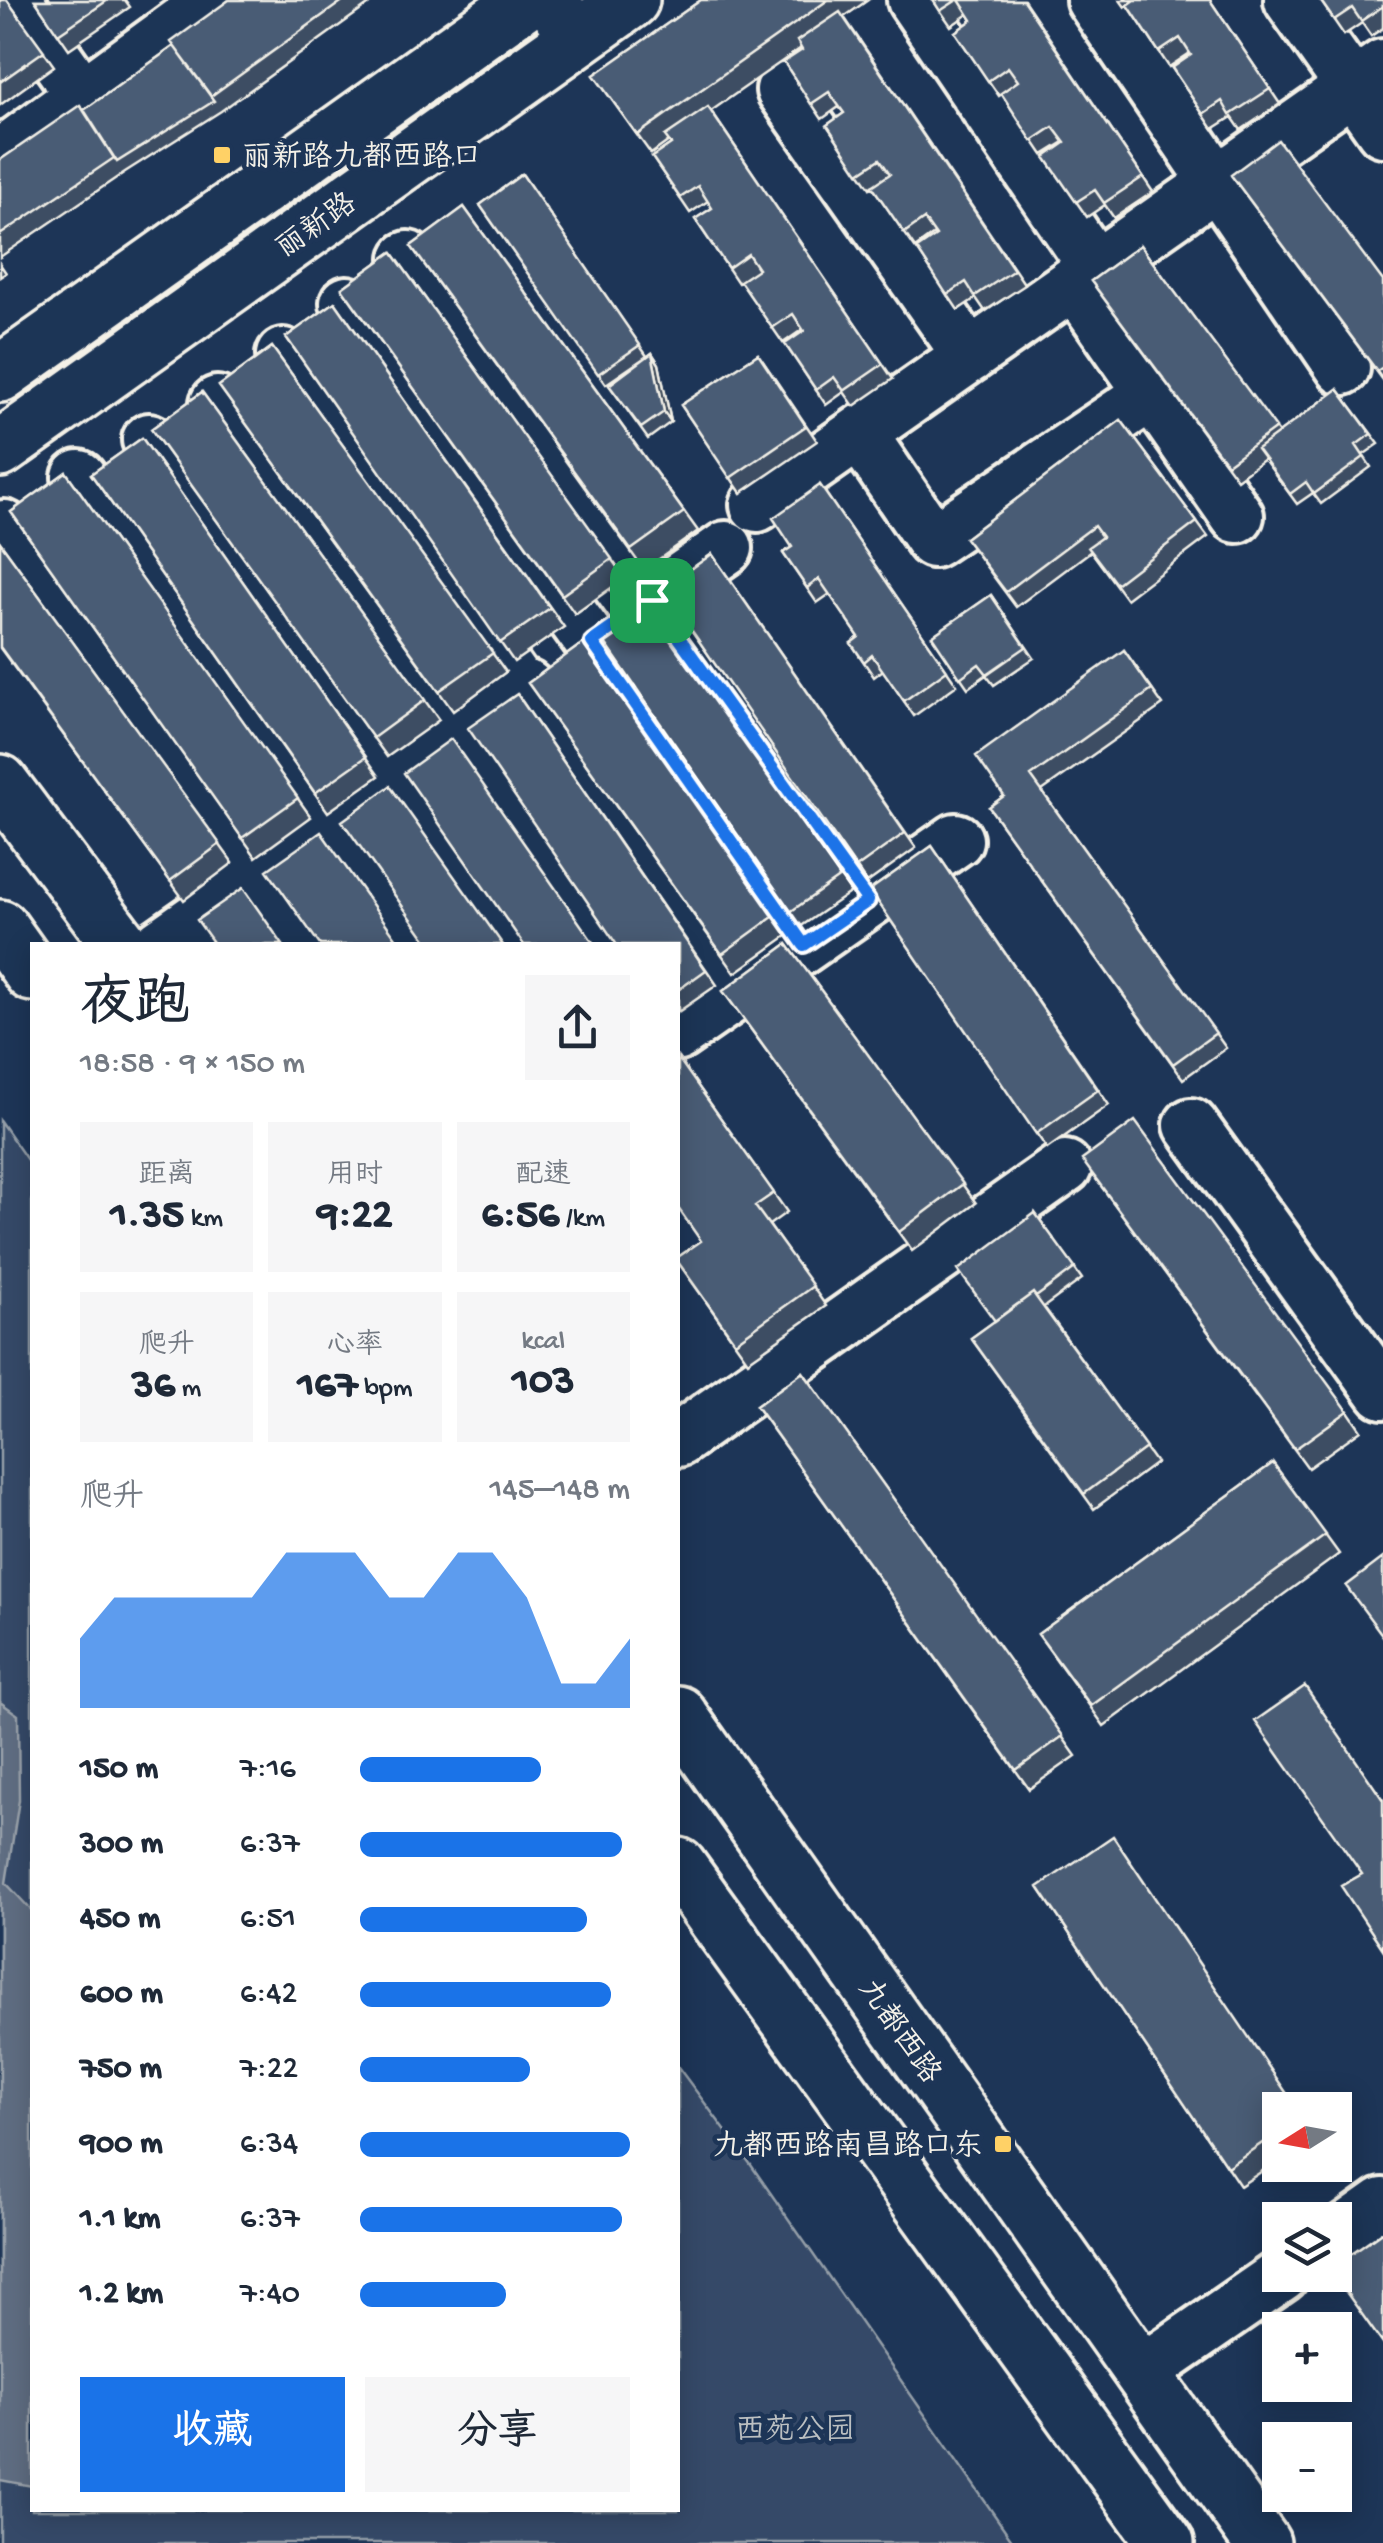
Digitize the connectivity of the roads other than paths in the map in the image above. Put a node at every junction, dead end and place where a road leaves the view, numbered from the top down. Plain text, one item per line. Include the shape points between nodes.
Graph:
1 (15, 0) edge
2 (214, 0) edge
3 (526, 0) edge
4 (631, 0) edge
5 (914, 0) edge
6 (1093, 0) edge
7 (1292, 0) edge
8 (154, 18) edge
9 (564, 19) edge
10 (1368, 77) edge
11 (783, 90) edge
12 (83, 96) junction
13 (1383, 130) edge
14 (0, 156) edge
15 (1217, 182) junction
16 (408, 258) dead end
17 (1086, 275) junction
18 (347, 303) edge
19 (283, 355) edge
20 (970, 356) junction
21 (1343, 368) dead end
22 (0, 374) edge
23 (1152, 394) junction
24 (217, 403) edge
25 (860, 434) junction
26 (149, 440) edge
27 (0, 449) edge
28 (79, 477) dead end
29 (758, 505) dead end
30 (1237, 516) dead end
31 (4, 528) dead end
32 (726, 548) dead end
33 (652, 600) junction
34 (592, 642) junction
35 (522, 691) junction
36 (456, 737) junction
37 (395, 780) junction
38 (0, 783) edge
39 (330, 825) junction
40 (956, 840) dead end
41 (253, 880) junction
42 (868, 901) junction
43 (0, 928) edge
44 (118, 942) edge
45 (164, 942) edge
46 (298, 942) edge
47 (414, 942) edge
48 (510, 942) edge
49 (604, 942) edge
50 (804, 945) junction
51 (30, 969) edge
52 (736, 993) junction
53 (680, 1033) edge
54 (1191, 1125) dead end
55 (1065, 1167) dead end
56 (1383, 1392) edge
57 (680, 1439) edge
58 (680, 1717) edge
59 (680, 1869) edge
60 (1383, 2205) edge
61 (1352, 2226) edge
62 (1262, 2289) edge
63 (1142, 2372) junction
64 (1166, 2543) edge
65 (1262, 2543) edge

1 - 12 street
2 - 8 street
3 - 22 main road, 丽新路
4 - 9 main road, 丽新路
5 - 17 street
6 - 15 street
7 - 10 street
8 - 12 street
9 - 27 main road, 丽新路
10 - 13 street
10 - 15 street
11 - 20 street
12 - 14 street
15 - 17 street
15 - 21 street
16 - 33 street
17 - 20 street
17 - 23 street
18 - 34 street
19 - 35 street
20 - 25 street
23 - 25 street via 933,541
23 - 30 street
24 - 36 street
25 - 29 street
26 - 37 street
28 - 39 street
31 - 41 street
32 - 33 street
33 - 34 street
33 - 42 street
34 - 35 street
34 - 50 street
35 - 36 street
35 - 52 street
36 - 37 street
36 - 49 street
37 - 39 street
37 - 48 street
38 - 44 main road
39 - 41 street
39 - 47 street
40 - 42 street
41 - 45 street
41 - 46 street
42 - 50 street
43 - 51 main road
50 - 52 street
52 - 53 street
54 - 56 street
55 - 57 street
58 - 63 main road, 九都西路
59 - 64 main road
60 - 61 street
62 - 63 street
63 - 65 main road, 九都西路

